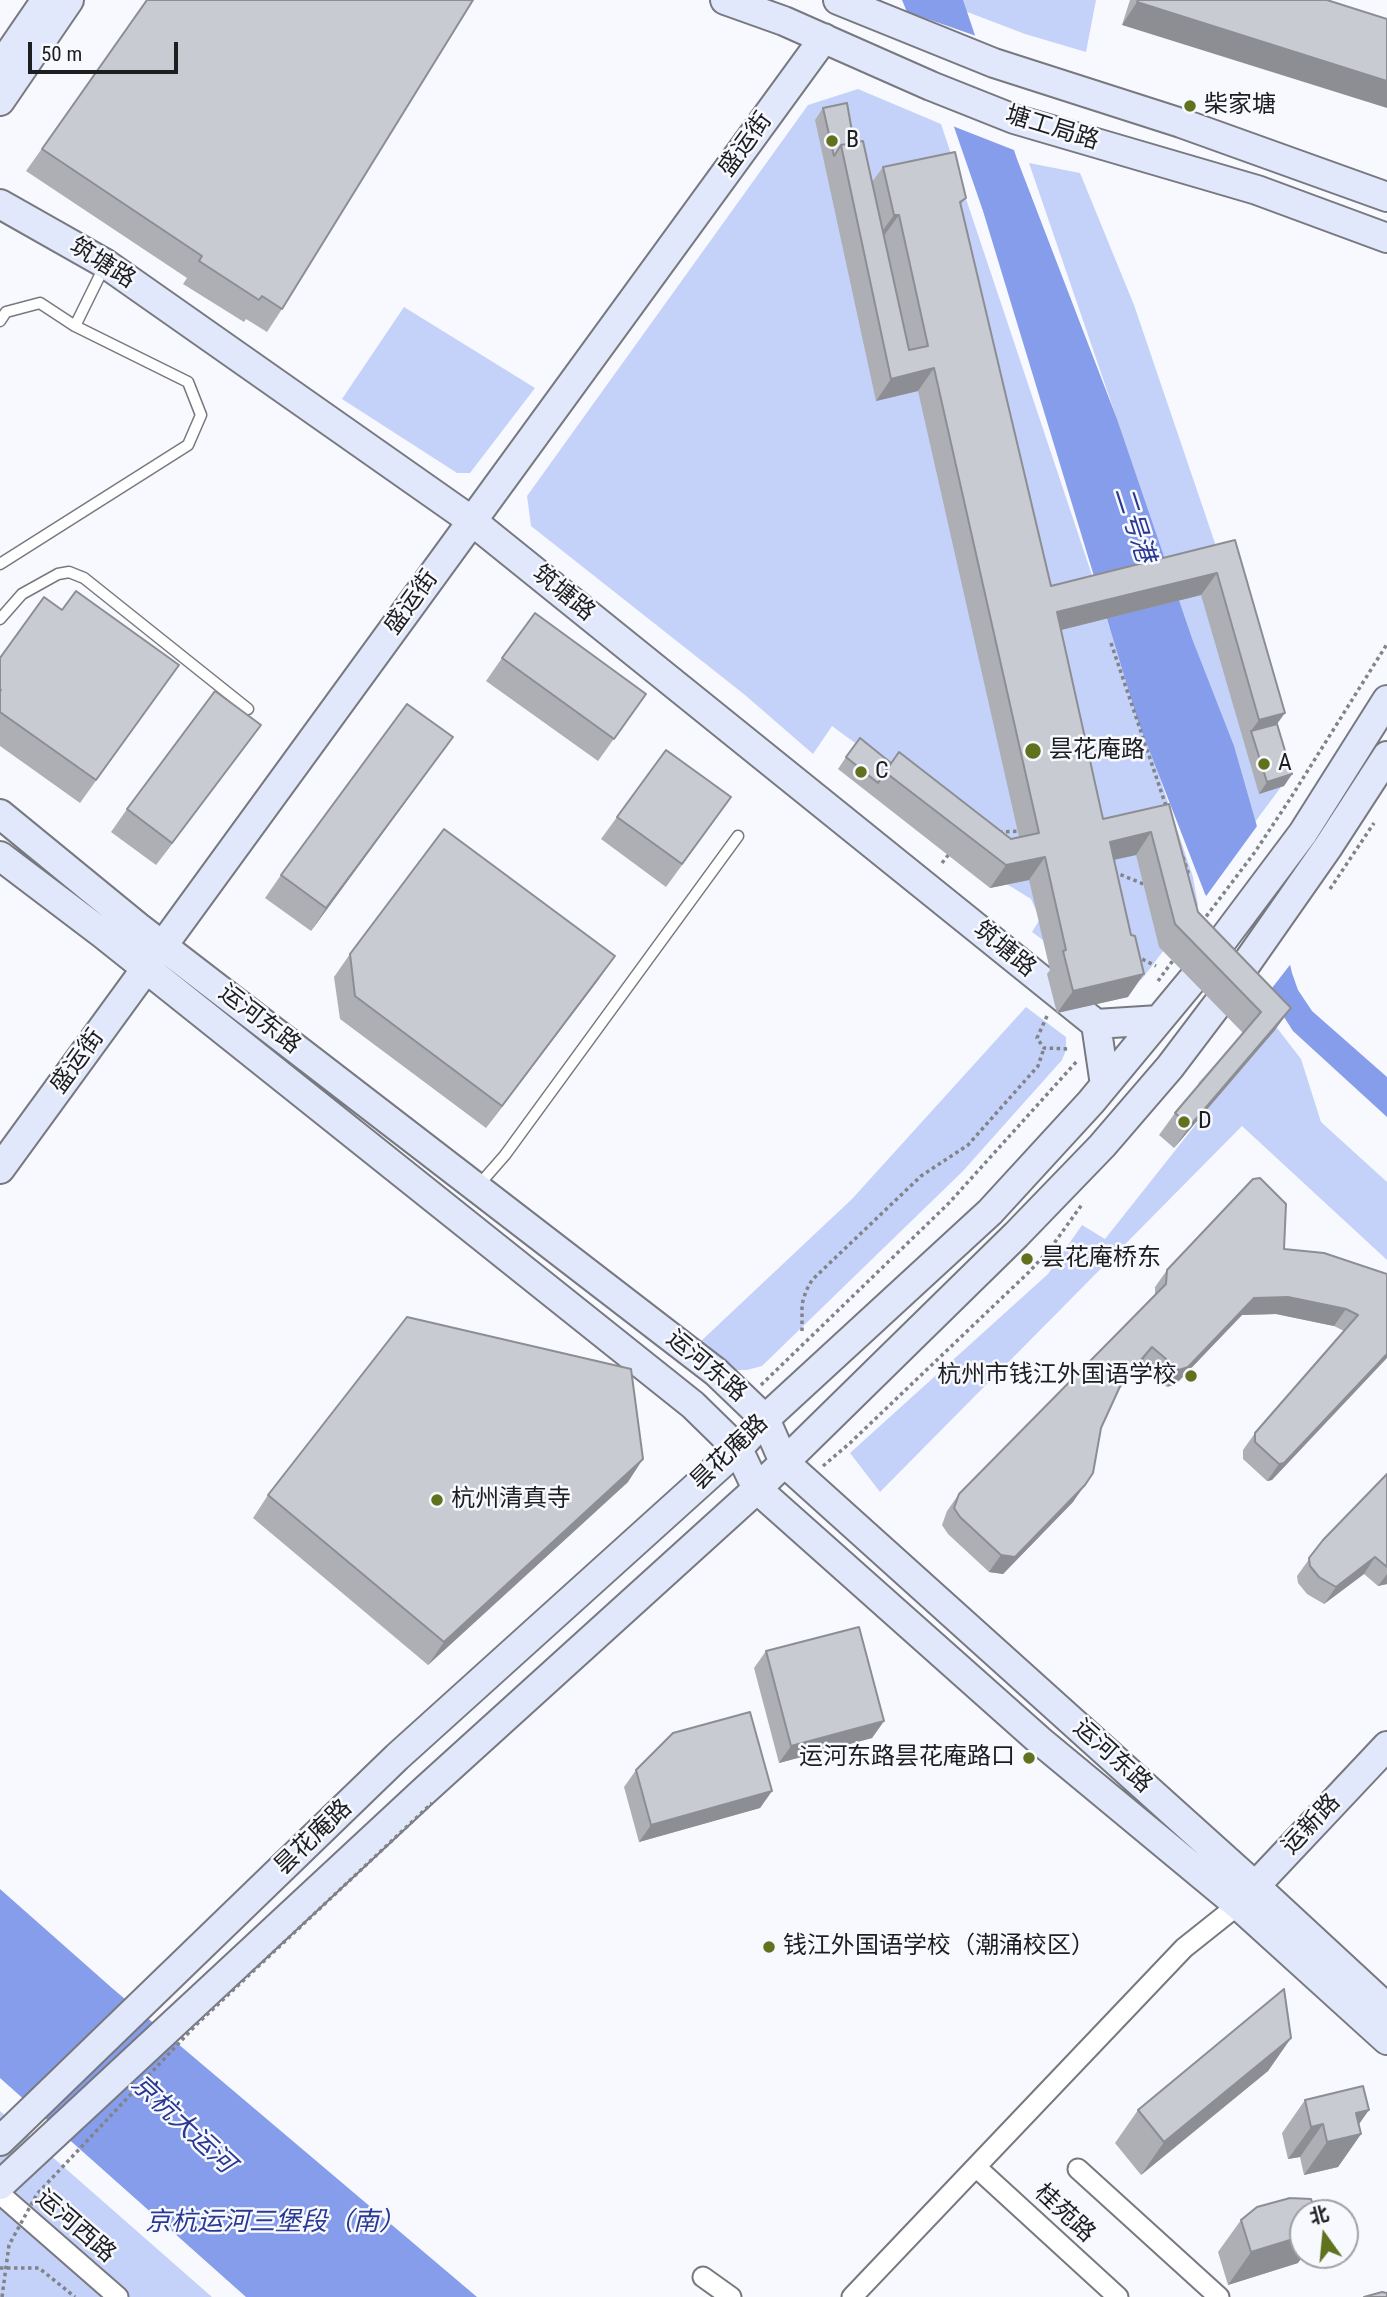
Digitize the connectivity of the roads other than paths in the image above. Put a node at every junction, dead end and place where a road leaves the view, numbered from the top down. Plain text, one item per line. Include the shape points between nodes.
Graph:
1 (46, 0) edge
2 (69, 0) edge
3 (725, 0) edge
4 (838, 0) edge
5 (824, 38) junction
6 (0, 67) edge
7 (0, 101) edge
8 (1387, 197) edge
9 (0, 204) edge
10 (1387, 238) edge
11 (106, 264) junction
12 (0, 321) edge
13 (75, 326) junction
14 (472, 521) junction
15 (0, 564) edge
16 (0, 620) edge
17 (1387, 700) edge
18 (248, 709) dead end
19 (1387, 755) edge
20 (0, 814) edge
21 (738, 836) dead end
22 (0, 856) edge
23 (163, 946) junction
24 (146, 969) junction
25 (1159, 1020) junction
26 (1097, 1032) junction
27 (1105, 1085) junction
28 (0, 1169) edge
29 (477, 1188) junction
30 (756, 1410) junction
31 (738, 1449) junction
32 (784, 1462) junction
33 (757, 1489) junction
34 (1387, 1746) edge
35 (1246, 1895) junction
36 (1387, 2008) edge
37 (1387, 2040) edge
38 (0, 2141) edge
39 (976, 2166) junction
40 (1078, 2169) dead end
41 (0, 2185) edge
42 (0, 2194) edge
43 (703, 2277) dead end
44 (118, 2297) edge
45 (731, 2297) edge
46 (852, 2297) edge
47 (1118, 2297) edge
48 (1219, 2297) edge

1 - 6 main road
2 - 7 main road
3 - 5 main road, 塘工局路
4 - 8 main road, 塘工局路 via 994,63 1181,123
5 - 10 main road, 塘工局路 via 1014,118 1257,190
5 - 14 main road, 盛运街
9 - 11 main road, 筑塘路
11 - 13 lane
11 - 14 main road, 筑塘路
12 - 13 lane via 6,312 40,303
13 - 15 lane via 188,382 201,415 188,444
14 - 23 main road, 盛运街
14 - 26 main road, 筑塘路
16 - 18 lane via 22,594 69,572 84,578
17 - 25 main road, 昙花庵路 via 1303,833
19 - 32 main road, 昙花庵路 via 1328,847 1170,1067 1016,1236
20 - 23 main road, 运河东路
21 - 29 lane
22 - 24 main road, 运河东路
23 - 24 main road, 盛运街
23 - 29 main road, 运河东路
24 - 28 main road, 盛运街
24 - 31 main road, 运河东路 via 693,1405
25 - 26 main road
25 - 27 main road, 昙花庵路
26 - 27 main road
27 - 30 main road, 昙花庵路 via 990,1212
29 - 30 main road, 运河东路 via 716,1372
30 - 31 main road, 昙花庵路
30 - 32 main road, 运河东路
31 - 33 main road, 运河东路
31 - 38 main road, 昙花庵路 via 397,1757
32 - 33 main road, 昙花庵路
32 - 35 main road, 运河东路
33 - 35 main road, 运河东路 via 1039,1740
33 - 41 main road, 昙花庵路 via 428,1797
34 - 35 main road, 运新路
35 - 36 main road, 运河东路
35 - 37 main road, 运河东路
35 - 39 street via 1184,1948
39 - 46 street
39 - 47 street, 桂苑路
40 - 48 street
42 - 44 street, 运河西路
43 - 45 street

